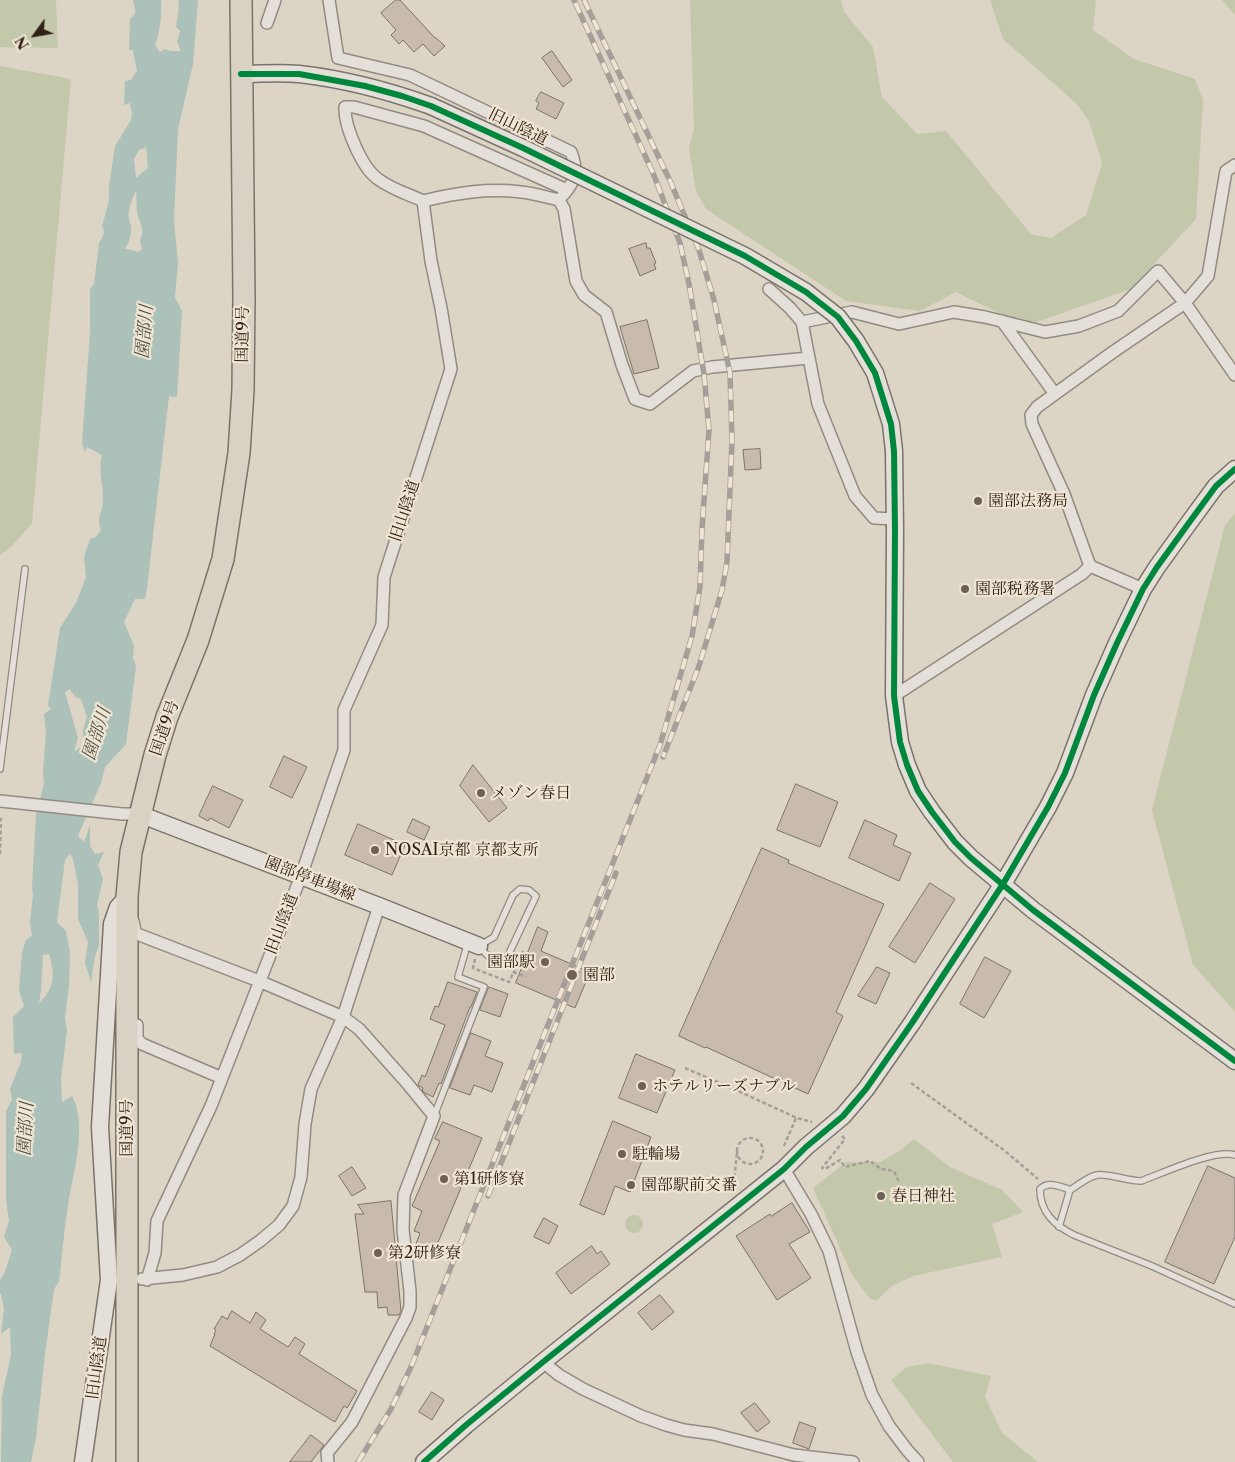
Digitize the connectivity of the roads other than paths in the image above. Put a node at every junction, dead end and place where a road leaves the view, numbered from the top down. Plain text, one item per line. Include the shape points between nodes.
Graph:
1 (241, 0) edge
2 (275, 0) edge
3 (329, 0) edge
4 (267, 23) dead end
5 (241, 74) junction
6 (1235, 165) edge
7 (567, 190) junction
8 (424, 200) junction
9 (559, 200) junction
10 (769, 289) dead end
11 (1185, 303) junction
12 (1002, 321) junction
13 (802, 322) junction
14 (810, 358) junction
15 (1235, 375) edge
16 (1055, 394) junction
17 (1235, 468) edge
18 (895, 519) junction
19 (1090, 566) junction
20 (25, 570) dead end
21 (1143, 589) junction
22 (894, 696) junction
23 (0, 770) edge
24 (6, 801) edge
25 (130, 814) junction
26 (301, 876) junction
27 (1003, 884) junction
28 (127, 897) junction
29 (380, 906) junction
30 (137, 934) junction
31 (474, 944) junction
32 (260, 982) junction
33 (343, 1017) junction
34 (1235, 1061) edge
35 (222, 1078) junction
36 (434, 1116) junction
37 (1235, 1155) edge
38 (784, 1169) junction
39 (1068, 1191) junction
40 (1059, 1226) junction
41 (1235, 1304) edge
42 (544, 1362) junction
43 (83, 1462) edge
44 (127, 1462) edge
45 (328, 1462) edge
46 (424, 1462) edge
47 (853, 1462) edge
48 (918, 1462) edge

1 - 5 highway, 国道9号
2 - 4 street
3 - 7 street, 旧山陰道 via 338,58 410,75 571,152 575,177
5 - 18 street, bridge via 299,74 365,86 431,106 745,256 806,292 838,317 875,373 892,424
5 - 25 highway, 国道9号 via 244,297 239,453 220,568 198,640
6 - 11 street via 1226,171 1208,276
7 - 8 street via 424,126 345,107 344,115 353,144 372,175 393,188
7 - 9 street, 旧山陰道
8 - 9 street via 472,191 499,190
8 - 26 street, 旧山陰道 via 431,261 451,369 384,576 382,625 344,710 344,750
9 - 14 street via 564,209 576,281 584,296 606,312 635,399 650,404 693,371
10 - 13 street
11 - 12 street via 1158,271 1118,311 1079,326 1045,332
11 - 15 street
11 - 16 street
12 - 13 street via 954,312 899,324 852,312
12 - 16 street
13 - 14 street
14 - 18 street via 818,404 855,496 874,518
16 - 19 street via 1037,407 1031,415 1032,424 1064,494
17 - 21 street via 1216,486
18 - 22 street
19 - 21 street
19 - 22 street
20 - 23 lane
21 - 27 street via 1094,695 1066,773
22 - 27 street via 900,742 918,791 956,842
24 - 25 street
25 - 26 street, 園部停車場線
25 - 28 highway, 国道9号
26 - 29 street, 園部停車場線
26 - 32 street, 旧山陰道
27 - 34 street
27 - 38 street via 866,1089 843,1116
28 - 30 street
28 - 43 street, 旧山陰道 via 118,908 112,924 100,1127 112,1280
28 - 44 highway, 国道9号
29 - 31 street, 園部停車場線
29 - 33 street
30 - 32 street
30 - 35 street via 137,1039
31 - 31 lane via 494,938 513,895 520,889 529,890 536,896 505,962 494,962
31 - 36 lane via 458,977 484,988
32 - 33 street
32 - 35 street, 旧山陰道
33 - 35 street, 旧山陰道 via 311,1089 302,1177 293,1206 279,1225 240,1255 217,1267 183,1276 144,1280 155,1253 157,1221
33 - 36 street via 359,1029
36 - 45 street via 404,1195 403,1230 410,1306 352,1422 327,1453
37 - 39 lane via 1209,1156 1141,1181 1097,1175
38 - 42 street
38 - 48 street via 829,1251 872,1395 889,1426
39 - 40 lane
39 - 40 lane via 1049,1184 1040,1189 1047,1214
40 - 41 lane
42 - 46 street
42 - 47 street via 583,1388 666,1425 794,1455

